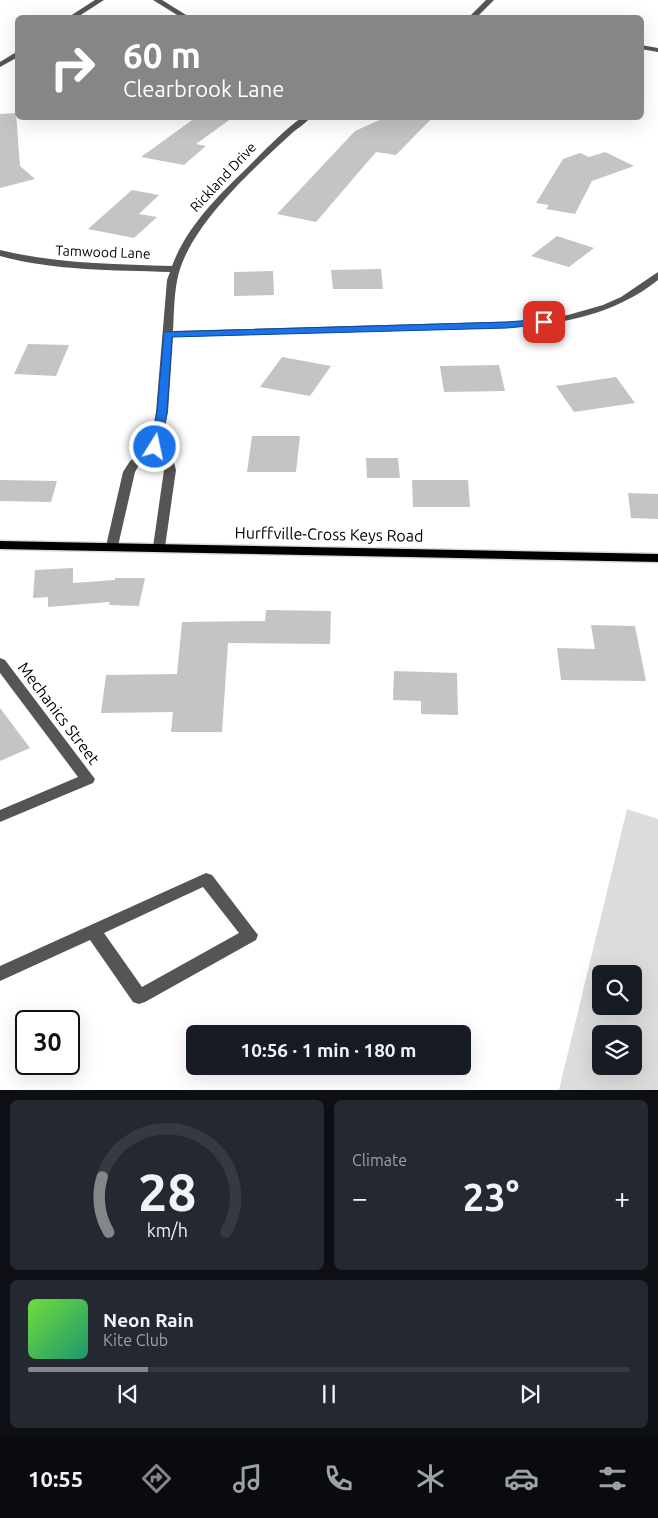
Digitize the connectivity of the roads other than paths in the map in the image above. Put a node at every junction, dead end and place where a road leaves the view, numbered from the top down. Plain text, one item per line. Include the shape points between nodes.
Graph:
1 (100, 0) edge
2 (157, 0) edge
3 (490, 0) edge
4 (75, 15) edge
5 (183, 15) edge
6 (474, 15) edge
7 (644, 48) edge
8 (658, 50) edge
9 (15, 55) edge
10 (0, 65) edge
11 (303, 120) edge
12 (0, 253) edge
13 (176, 269) junction
14 (658, 275) edge
15 (167, 334) junction
16 (155, 447) junction
17 (0, 544) edge
18 (112, 546) junction
19 (159, 547) junction
20 (658, 558) edge
21 (0, 663) edge
22 (0, 816) edge
23 (94, 932) junction
24 (0, 974) edge

1 - 4 street
2 - 5 street
3 - 6 street
7 - 8 street
9 - 10 street
11 - 13 street, Rickland Drive via 209,212 193,233
12 - 13 street, Tamwood Lane via 71,267
13 - 15 street, Rickland Drive
14 - 15 street via 638,292 612,306 544,322
15 - 16 street, Rickland Drive via 162,412
16 - 18 street via 134,463 129,472
16 - 19 street via 166,455 170,470
17 - 18 main road, Hurffville-Cross Keys Road
18 - 19 main road, Hurffville-Cross Keys Road
19 - 20 main road, Hurffville-Cross Keys Road
21 - 22 street, Mechanics Street via 88,779
23 - 23 street via 206,879 250,935 139,997
23 - 24 street

